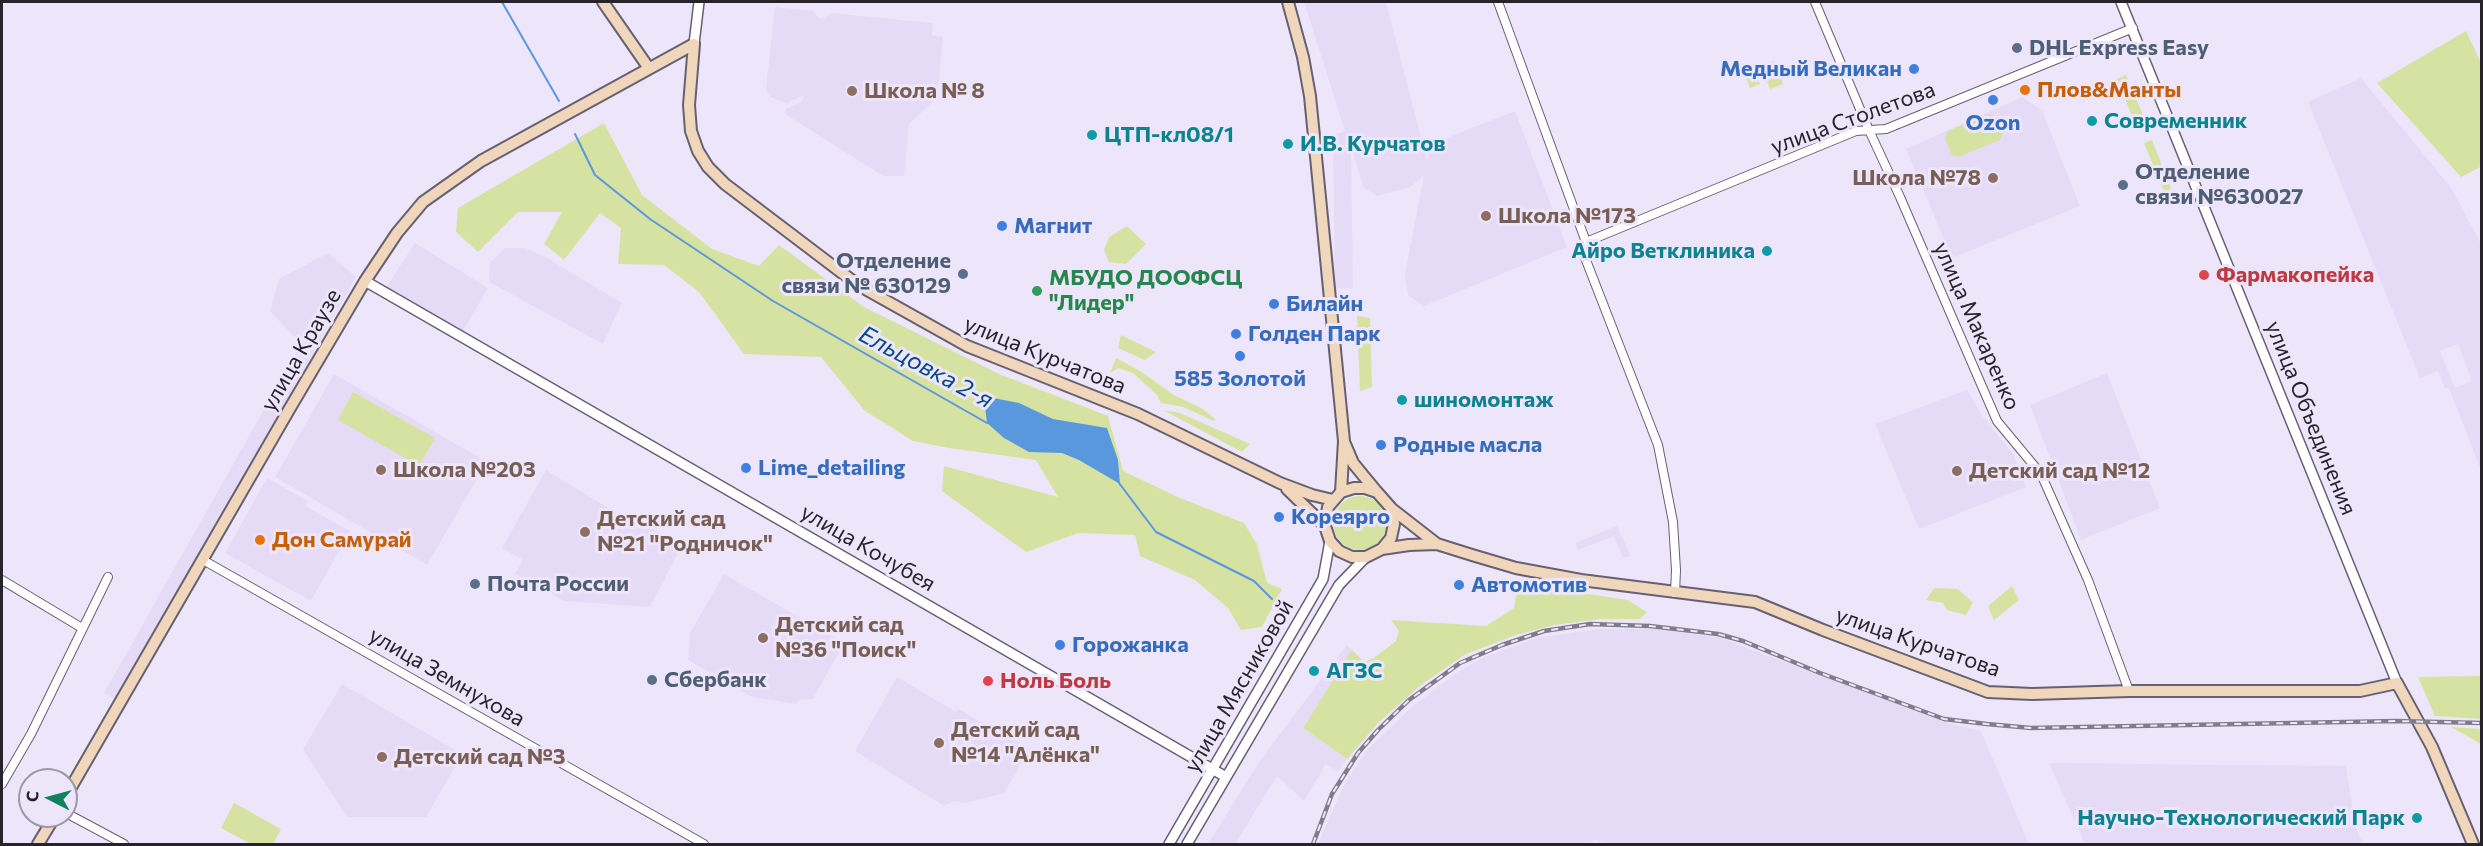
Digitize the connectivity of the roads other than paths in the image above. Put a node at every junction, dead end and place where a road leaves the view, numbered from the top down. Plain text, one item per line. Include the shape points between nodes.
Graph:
1 (603, 2) edge
2 (699, 2) edge
3 (1288, 2) edge
4 (1498, 2) edge
5 (1815, 2) edge
6 (2121, 2) edge
7 (2133, 28) junction
8 (694, 44) junction
9 (648, 67) junction
10 (1868, 128) junction
11 (1586, 242) junction
12 (365, 281) junction
13 (1344, 441) junction
14 (1280, 483) junction
15 (1377, 492) junction
16 (1337, 496) junction
17 (1392, 509) junction
18 (1325, 526) junction
19 (1330, 541) junction
20 (1437, 544) junction
21 (1382, 549) junction
22 (1366, 557) junction
23 (203, 560) junction
24 (108, 577) dead end
25 (2, 580) edge
26 (1675, 593) junction
27 (82, 628) junction
28 (2397, 683) junction
29 (2129, 691) junction
30 (1214, 770) junction
31 (78, 775) edge
32 (1226, 777) junction
33 (2, 784) edge
34 (78, 819) edge
35 (48, 828) edge
36 (38, 844) edge
37 (124, 844) edge
38 (704, 844) edge
39 (1168, 844) edge
40 (1187, 844) edge
41 (2473, 844) edge

1 - 9 main road
2 - 8 street
3 - 13 main road via 1304,57 1310,96
4 - 11 street
5 - 10 street, улица Макаренко
6 - 7 street, улица Объединения
7 - 10 street, улица Столетова via 1886,129
7 - 28 street, улица Объединения
8 - 9 main road, улица Краузе
8 - 14 main road, улица Курчатова via 689,105 691,131 698,151 725,184 799,242 858,285 967,346 1138,414
9 - 12 main road, улица Краузе via 481,161 423,202
10 - 11 street, улица Столетова
10 - 29 street, улица Макаренко via 1997,421 2041,474 2088,580
11 - 26 street via 1584,255 1658,445 1673,522
12 - 23 main road, улица Краузе
12 - 30 street, улица Кочубея
13 - 15 main road via 1353,463
13 - 16 main road
14 - 16 main road via 1312,495
14 - 18 main road
15 - 16 main road via 1354,488
15 - 17 main road
16 - 18 main road via 1325,516
17 - 20 main road, улица Курчатова
17 - 21 main road via 1391,538
18 - 19 main road
19 - 22 main road via 1352,557
19 - 30 street, улица Мясниковой via 1323,579
20 - 21 main road, улица Курчатова
20 - 26 main road, улица Курчатова via 1516,568
21 - 22 main road
22 - 32 street, улица Мясниковой via 1339,585
23 - 31 main road, улица Краузе
23 - 38 street, улица Земнухова
24 - 27 street
25 - 27 street
26 - 29 main road, улица Курчатова via 1755,602 1988,692
27 - 33 street
28 - 29 main road, улица Курчатова via 2360,690
28 - 41 main road, улица Объединения via 2432,747
30 - 32 street, улица Кочубея
30 - 39 street, улица Мясниковой
32 - 40 street, улица Мясниковой
34 - 37 street
35 - 36 main road

